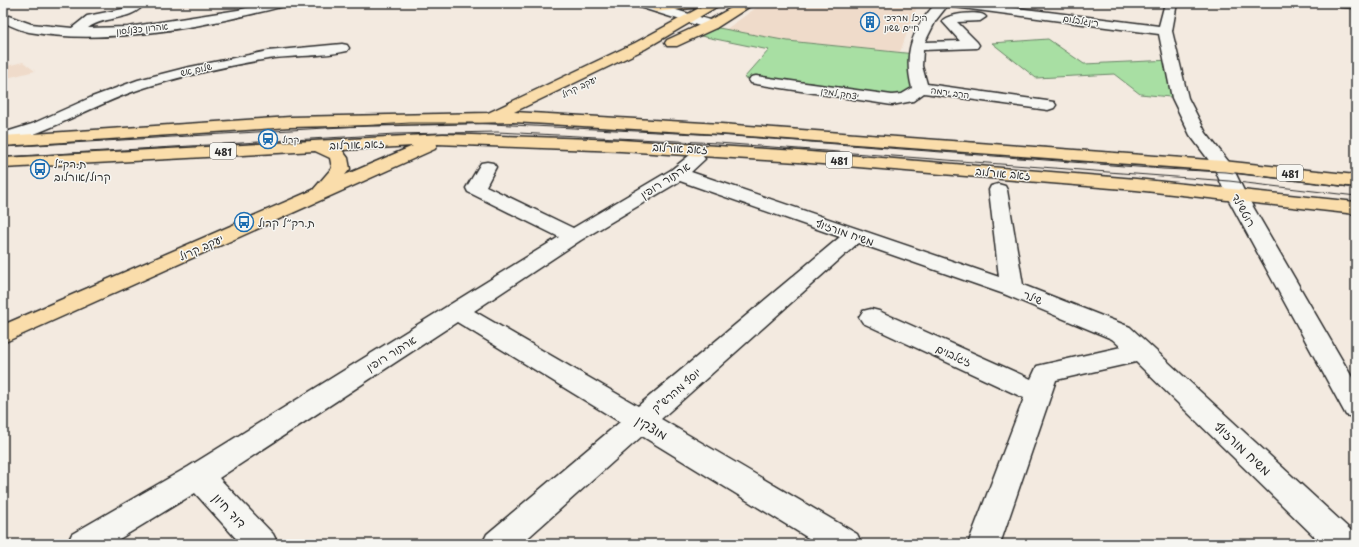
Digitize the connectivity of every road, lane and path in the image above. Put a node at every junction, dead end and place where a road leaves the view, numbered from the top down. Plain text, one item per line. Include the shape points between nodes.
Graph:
1 (139, 3) edge
2 (280, 3) edge
3 (640, 3) edge
4 (702, 3) edge
5 (716, 3) edge
6 (748, 3) edge
7 (943, 3) edge
8 (950, 3) edge
9 (1171, 3) edge
10 (1340, 3) edge
11 (1356, 4) edge
12 (656, 8) junction
13 (1022, 12) junction
14 (987, 16) dead end
15 (3, 18) edge
16 (689, 18) junction
17 (931, 18) junction
18 (948, 21) junction
19 (711, 25) junction
20 (1045, 29) dead end
21 (1165, 31) junction
22 (75, 32) junction
23 (918, 46) junction
24 (342, 48) dead end
25 (756, 80) dead end
26 (920, 88) junction
27 (567, 92) junction
28 (1048, 105) dead end
29 (491, 117) junction
30 (513, 117) junction
31 (58, 119) junction
32 (604, 123) junction
33 (83, 136) junction
34 (443, 139) junction
35 (3, 140) edge
36 (312, 145) junction
37 (696, 159) dead end
38 (3, 163) edge
39 (1223, 166) junction
40 (487, 167) dead end
41 (678, 174) junction
42 (1356, 181) edge
43 (998, 190) dead end
44 (1235, 193) junction
45 (307, 199) junction
46 (1356, 208) edge
47 (855, 235) junction
48 (574, 236) junction
49 (1012, 289) junction
50 (457, 310) junction
51 (871, 317) dead end
52 (3, 335) edge
53 (1141, 352) junction
54 (1038, 393) junction
55 (1356, 408) edge
56 (641, 421) junction
57 (198, 476) junction
58 (83, 544) edge
59 (262, 544) edge
60 (498, 544) edge
61 (846, 544) edge
62 (984, 544) edge
63 (1344, 544) edge

1 - 22 street via 126,12 92,19
2 - 22 street, אהרון כצנלסון via 238,14 150,29
3 - 12 street
4 - 12 main road
5 - 16 main road, יעקב קרול
6 - 19 main road, יעקב קרול
7 - 17 street, הרב ירמה
8 - 13 street, רינגלבלום
9 - 21 street, רוטשילד
10 - 11 street
12 - 16 street
13 - 20 street
13 - 21 street, רינגלבלום
14 - 18 street
15 - 22 street, אהרון כצנלסון via 29,28
16 - 19 street
16 - 29 main road, יעקב קרול via 640,46
17 - 18 street
17 - 23 street, הרב ירמה
18 - 23 street via 972,45
19 - 27 main road, יעקב קרול
21 - 39 street, רוטשילד via 1180,98 1198,136
23 - 26 street, הרב ירמה via 915,65
24 - 31 street, שלום אש via 268,55 185,72 143,83
25 - 26 street, יצחק למדן via 892,100 906,99
26 - 28 street, הרב ירמה
27 - 30 main road, יעקב קרול
27 - 32 main road via 558,100 557,107 560,111 573,117
29 - 30 main road, זאב אורלוב / 481
29 - 33 main road, זאב אורלוב / 481 via 290,122
29 - 34 main road, יעקב קרול
30 - 32 main road, זאב אורלוב / 481
30 - 34 main road, יעקב קרול
31 - 33 street via 62,128
31 - 35 street, שלום אש
32 - 39 main road, זאב אורלוב / 481 via 721,129
33 - 35 main road, זאב אורלוב / 481
34 - 36 main road, זאב אורלוב / 481
34 - 44 main road, זאב אורלוב / 481 via 702,149
34 - 45 main road, יעקב קרול
36 - 38 main road, זאב אורלוב / 481
36 - 45 main road via 328,149 339,156 341,169 331,181
37 - 41 street, ארתור רופין
39 - 42 main road, זאב אורלוב / 481
39 - 44 street, רוטשילד
40 - 48 street via 475,188
41 - 47 street, משיח מורזיוף
41 - 48 street, ארתור רופין
43 - 49 street, שילר
44 - 46 main road, זאב אורלוב / 481
44 - 55 street, רוטשילד
45 - 52 main road, יעקב קרול
47 - 49 street, משיח מורזיוף
47 - 56 street, יוסף מהרש"ק
48 - 50 street, ארתור רופין
49 - 53 street, שילר via 1121,333
50 - 56 street, מוצקין
50 - 57 street, ארתור רופין
51 - 54 street, זיגלבוים
53 - 54 street via 1046,373
53 - 63 street, משיח מורזיוף
54 - 62 street
56 - 60 street, יוסף מהרש"ק
56 - 61 street, מוצקין
57 - 58 street, ארתור רופין
57 - 59 street, דוד חיון

